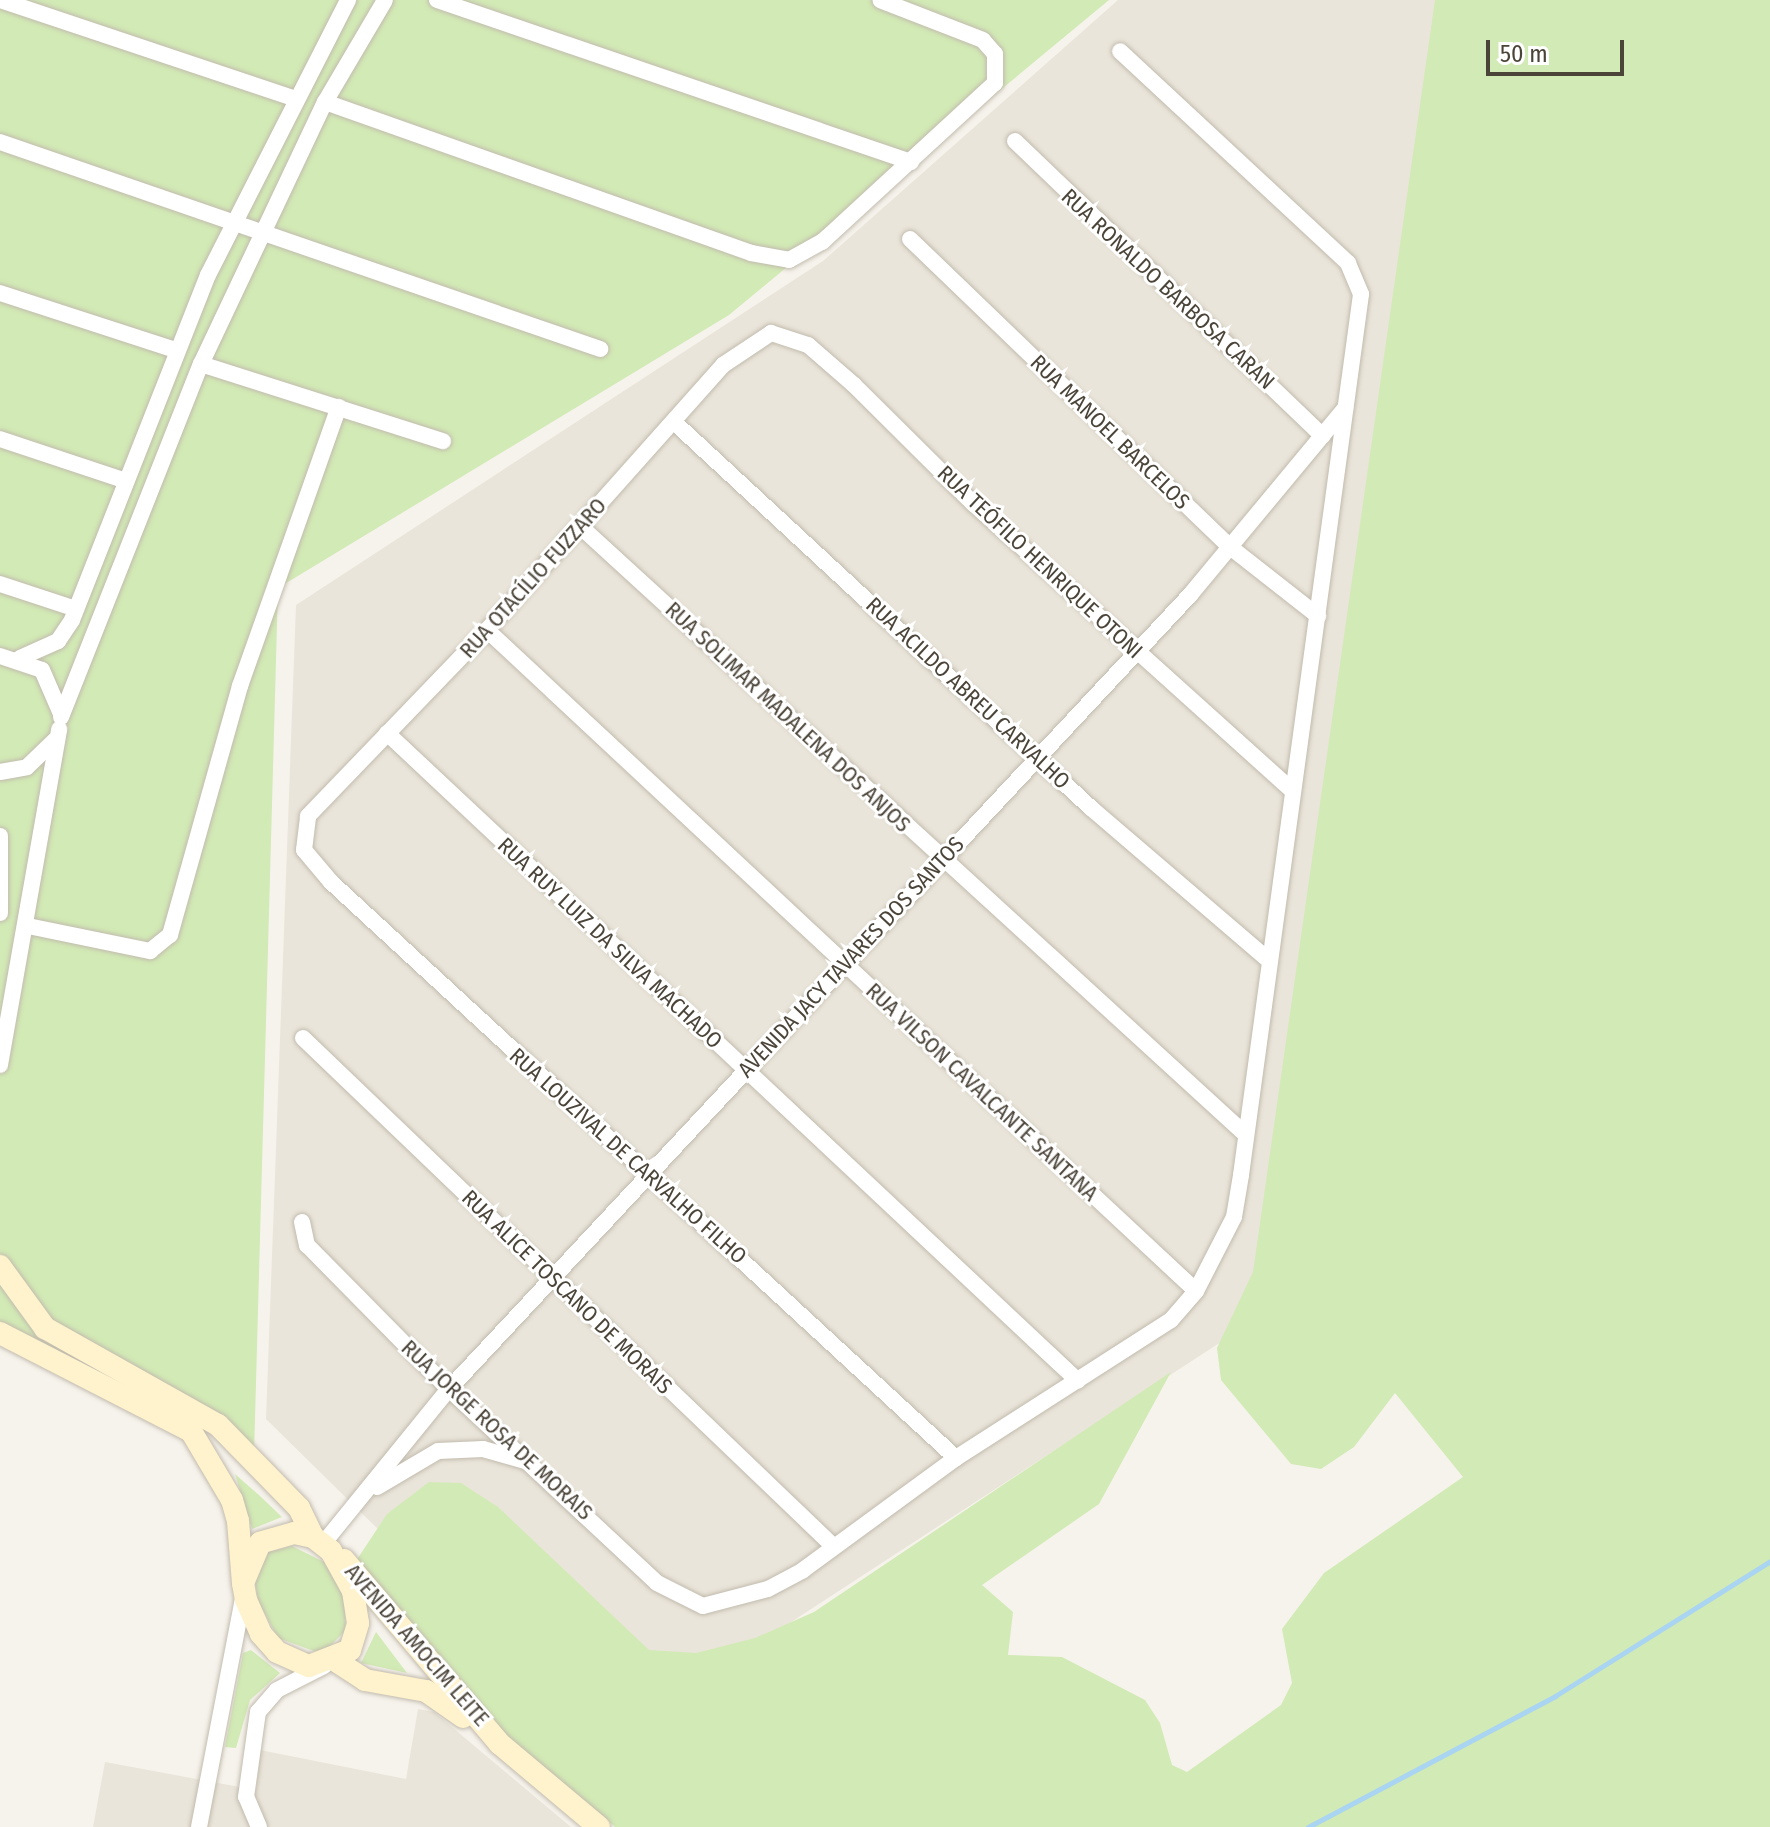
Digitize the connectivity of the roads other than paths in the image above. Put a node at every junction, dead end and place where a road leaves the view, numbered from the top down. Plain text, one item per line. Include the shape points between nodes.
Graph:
1 (0, 0) edge
2 (348, 0) edge
3 (385, 0) edge
4 (437, 0) edge
5 (880, 0) edge
6 (1120, 51) dead end
7 (296, 99) junction
8 (325, 102) junction
9 (1015, 141) dead end
10 (0, 142) edge
11 (911, 162) junction
12 (234, 218) junction
13 (264, 229) junction
14 (910, 239) dead end
15 (0, 293) edge
16 (790, 334) joint
17 (600, 349) dead end
18 (175, 350) junction
19 (201, 364) junction
20 (339, 407) junction
21 (1346, 407) junction
22 (674, 422) junction
23 (1323, 436) junction
24 (0, 439) edge
25 (443, 441) dead end
26 (126, 481) junction
27 (581, 527) junction
28 (1230, 547) junction
29 (0, 584) edge
30 (76, 609) junction
31 (1318, 616) junction
32 (487, 630) junction
33 (1135, 652) junction
34 (0, 656) edge
35 (20, 658) junction
36 (60, 723) junction
37 (387, 733) junction
38 (1035, 757) junction
39 (0, 772) edge
40 (1292, 790) junction
41 (0, 836) edge
42 (304, 850) joint
43 (943, 860) junction
44 (0, 913) edge
45 (28, 926) junction
46 (1266, 958) junction
47 (844, 964) junction
48 (303, 1038) dead end
49 (0, 1065) edge
50 (744, 1070) junction
51 (1244, 1133) junction
52 (650, 1172) junction
53 (302, 1222) dead end
54 (0, 1266) edge
55 (552, 1277) junction
56 (1196, 1291) junction
57 (0, 1333) edge
58 (1078, 1381) junction
59 (449, 1389) junction
60 (956, 1458) junction
61 (534, 1464) junction
62 (353, 1505) junction
63 (322, 1544) junction
64 (832, 1545) junction
65 (244, 1587) junction
66 (330, 1663) junction
67 (500, 1744) junction
68 (199, 1827) edge
69 (259, 1827) edge
70 (599, 1827) edge

1 - 7 street
2 - 7 street
3 - 8 street
4 - 11 street
5 - 11 street via 983,40 999,68 983,99
6 - 21 street via 1357,277
7 - 12 street
8 - 11 street via 770,259 807,254
8 - 13 street
9 - 23 street, RUA RONALDO BARBOSA CARAN
10 - 12 street
12 - 13 street
12 - 18 street
13 - 17 street
13 - 19 street
14 - 28 street, RUA MANOEL BARCELOS
15 - 18 street
16 - 22 street, RUA OTACÍLIO FUZZARO via 759,335 746,344
16 - 33 street, RUA TEÓFILO HENRIQUE OTONI via 854,385
18 - 26 street
19 - 20 street
19 - 36 street
20 - 25 street
20 - 45 street via 240,686 170,935 150,951
21 - 23 street, AVENIDA JACY TAVARES DOS SANTOS
21 - 31 street
22 - 27 street, RUA OTACÍLIO FUZZARO
22 - 38 street, RUA ACILDO ABREU CARVALHO
23 - 28 street, AVENIDA JACY TAVARES DOS SANTOS
24 - 26 street
26 - 30 street
27 - 32 street, RUA OTACÍLIO FUZZARO
27 - 43 street, RUA SOLIMAR MADALENA DOS ANJOS
28 - 31 street, RUA MANOEL BARCELOS
28 - 33 street, AVENIDA JACY TAVARES DOS SANTOS
29 - 30 street
30 - 35 street via 58,641
31 - 40 street
32 - 37 street, RUA OTACÍLIO FUZZARO
32 - 47 street, RUA VILSON CAVALCANTE SANTANA
33 - 38 street, AVENIDA JACY TAVARES DOS SANTOS
33 - 40 street, RUA TEÓFILO HENRIQUE OTONI
34 - 35 street
35 - 36 street via 51,680
36 - 39 street via 38,760
36 - 45 street
37 - 42 street, RUA OTACÍLIO FUZZARO via 308,816
37 - 50 street, RUA RUY LUIZ DA SILVA MACHADO
38 - 43 street, AVENIDA JACY TAVARES DOS SANTOS
38 - 46 street, RUA ACILDO ABREU CARVALHO
40 - 46 street
41 - 44 street
42 - 52 street, RUA LOUZIVAL DE CARVALHO FILHO
43 - 47 street, AVENIDA JACY TAVARES DOS SANTOS
43 - 51 street, RUA SOLIMAR MADALENA DOS ANJOS
45 - 49 street
46 - 51 street
47 - 50 street, AVENIDA JACY TAVARES DOS SANTOS
47 - 56 street, RUA VILSON CAVALCANTE SANTANA
48 - 55 street, RUA ALICE TOSCANO DE MORAIS
50 - 52 street, AVENIDA JACY TAVARES DOS SANTOS
50 - 58 street, RUA RUY LUIZ DA SILVA MACHADO
51 - 56 street via 1234,1217
52 - 55 street, AVENIDA JACY TAVARES DOS SANTOS
52 - 60 street, RUA LOUZIVAL DE CARVALHO FILHO
53 - 59 street, RUA JORGE ROSA DE MORAIS via 307,1245
54 - 63 street, AVENIDA AMOCIM LEITE via 45,1328 218,1425 299,1508
55 - 59 street, AVENIDA JACY TAVARES DOS SANTOS
55 - 64 street, RUA ALICE TOSCANO DE MORAIS
56 - 58 street via 1171,1320
57 - 65 street, AVENIDA AMOCIM LEITE via 191,1431 232,1500
58 - 60 street
59 - 61 street, RUA JORGE ROSA DE MORAIS
59 - 62 street, AVENIDA JACY TAVARES DOS SANTOS
60 - 64 street
61 - 62 street, AVENIDA JACY TAVARES DOS SANTOS via 483,1449 438,1451
61 - 64 street, RUA JORGE ROSA DE MORAIS via 657,1583 686,1603 718,1605 768,1589
62 - 63 street, AVENIDA JACY TAVARES DOS SANTOS
63 - 65 street via 294,1533 260,1543
63 - 66 street, AVENIDA AMOCIM LEITE via 358,1611 355,1640
63 - 67 street, AVENIDA AMOCIM LEITE via 372,1588
65 - 66 street, AVENIDA AMOCIM LEITE via 250,1616 277,1652
65 - 68 street
66 - 67 street, AVENIDA AMOCIM LEITE via 365,1680 436,1696
66 - 69 street via 277,1690 258,1712 246,1797
67 - 70 street, AVENIDA AMOCIM LEITE

